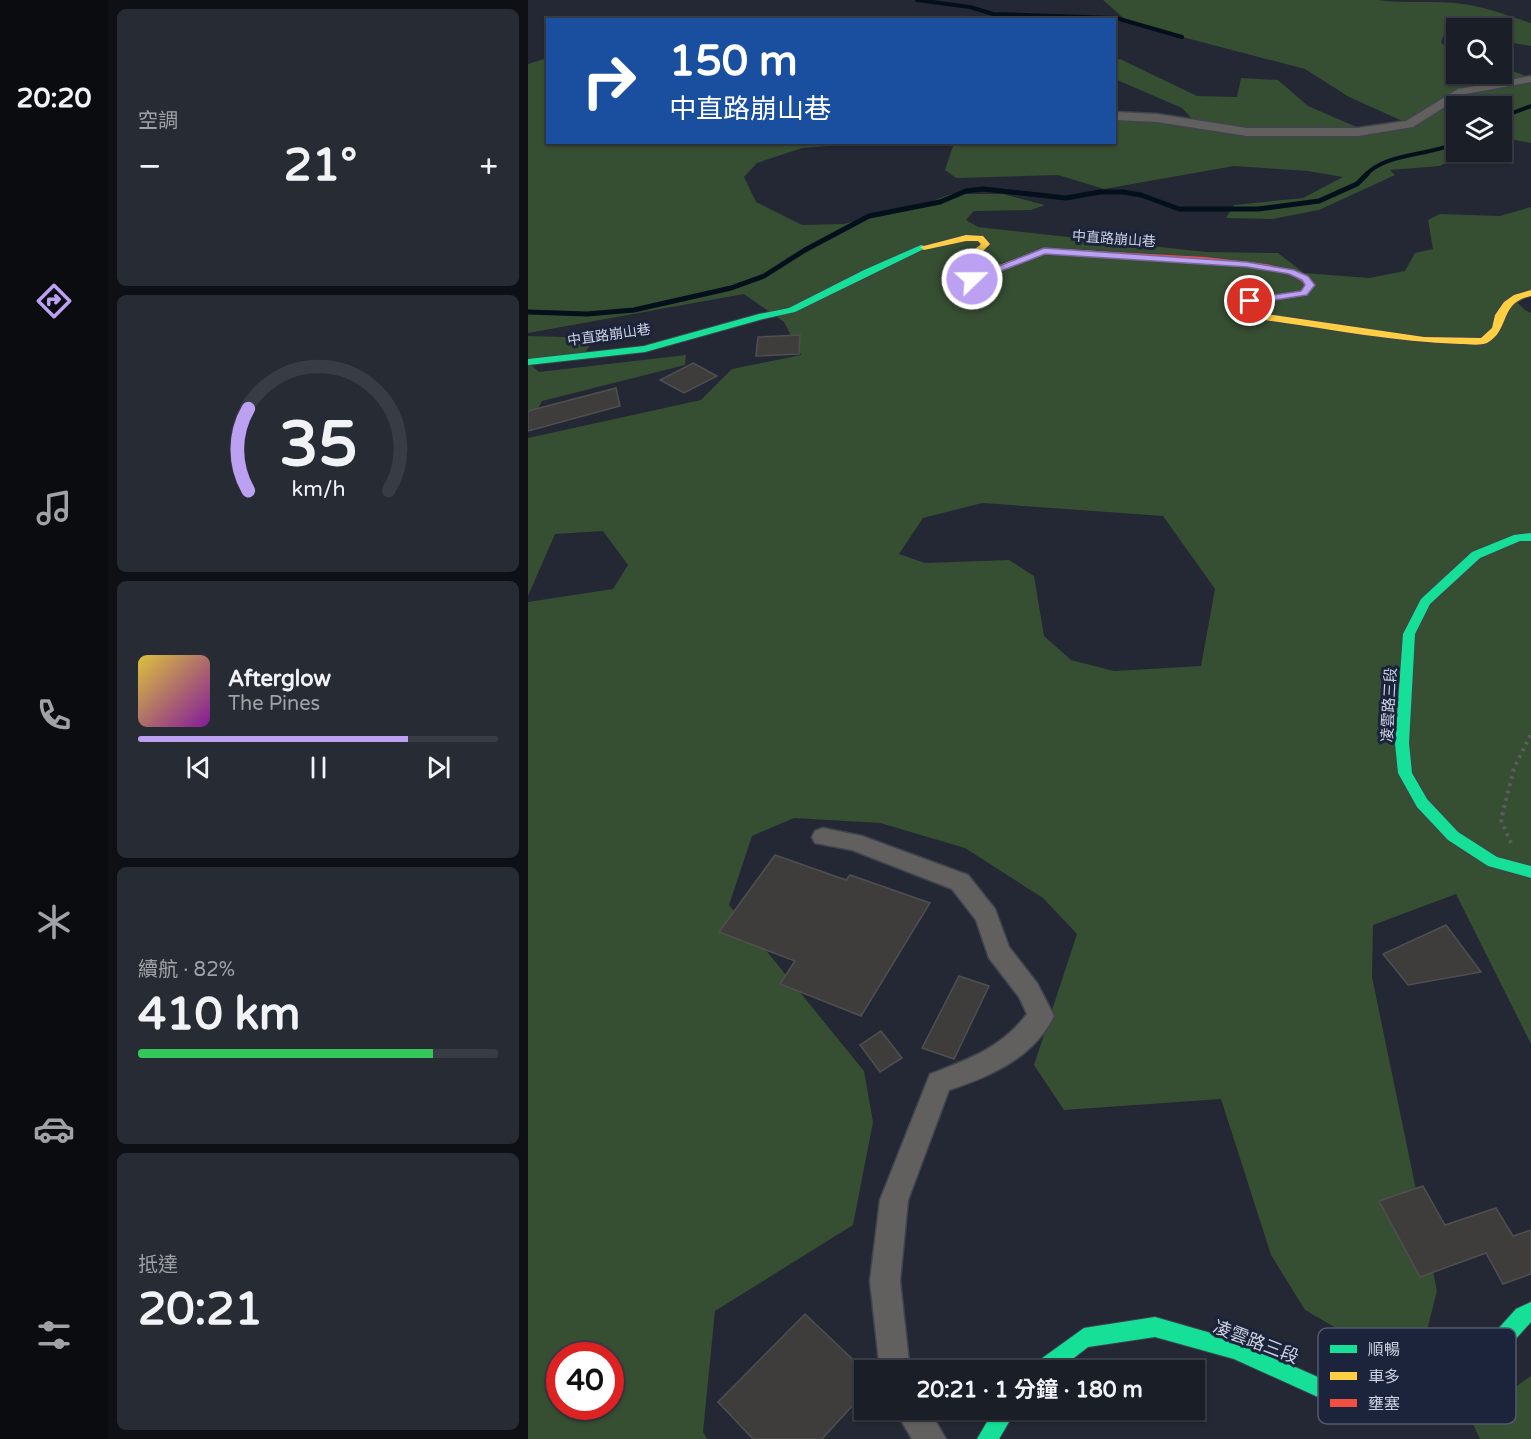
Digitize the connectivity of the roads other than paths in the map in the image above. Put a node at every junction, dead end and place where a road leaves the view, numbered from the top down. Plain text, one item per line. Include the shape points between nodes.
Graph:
1 (1531, 79) edge
2 (1116, 116) edge
3 (1531, 293) edge
4 (528, 362) edge
5 (1531, 537) edge
6 (823, 837) dead end
7 (1528, 872) edge
8 (1531, 1312) edge
9 (1512, 1328) edge
10 (894, 1360) edge
11 (1055, 1360) edge
12 (1318, 1387) edge
13 (918, 1420) edge
14 (999, 1420) edge
15 (930, 1439) edge
16 (987, 1439) edge

1 - 2 street via 1462,91 1409,124 1358,132 1247,132 1157,118
3 - 4 street, 中直路崩山巷 via 1519,293 1509,301 1496,320 1497,328 1483,341 1424,340 1264,317 1250,311 1250,301 1304,293 1310,285 1291,272 1247,264 1044,251 972,279 957,278 952,270 956,262 982,250 986,244 980,238 966,238 920,248 792,310 645,349
5 - 7 street, 凌雲路三段 via 1518,538 1476,555 1425,602 1409,634 1402,742 1404,773 1437,820 1453,836 1493,862
6 - 10 street via 854,842 960,882 987,916 998,951 1028,990 1041,1016 1004,1056 939,1082 894,1200 885,1281
8 - 9 street, 凌雲路三段
11 - 12 street, 凌雲路三段 via 1084,1338 1155,1327 1234,1350
13 - 15 street
14 - 16 street

